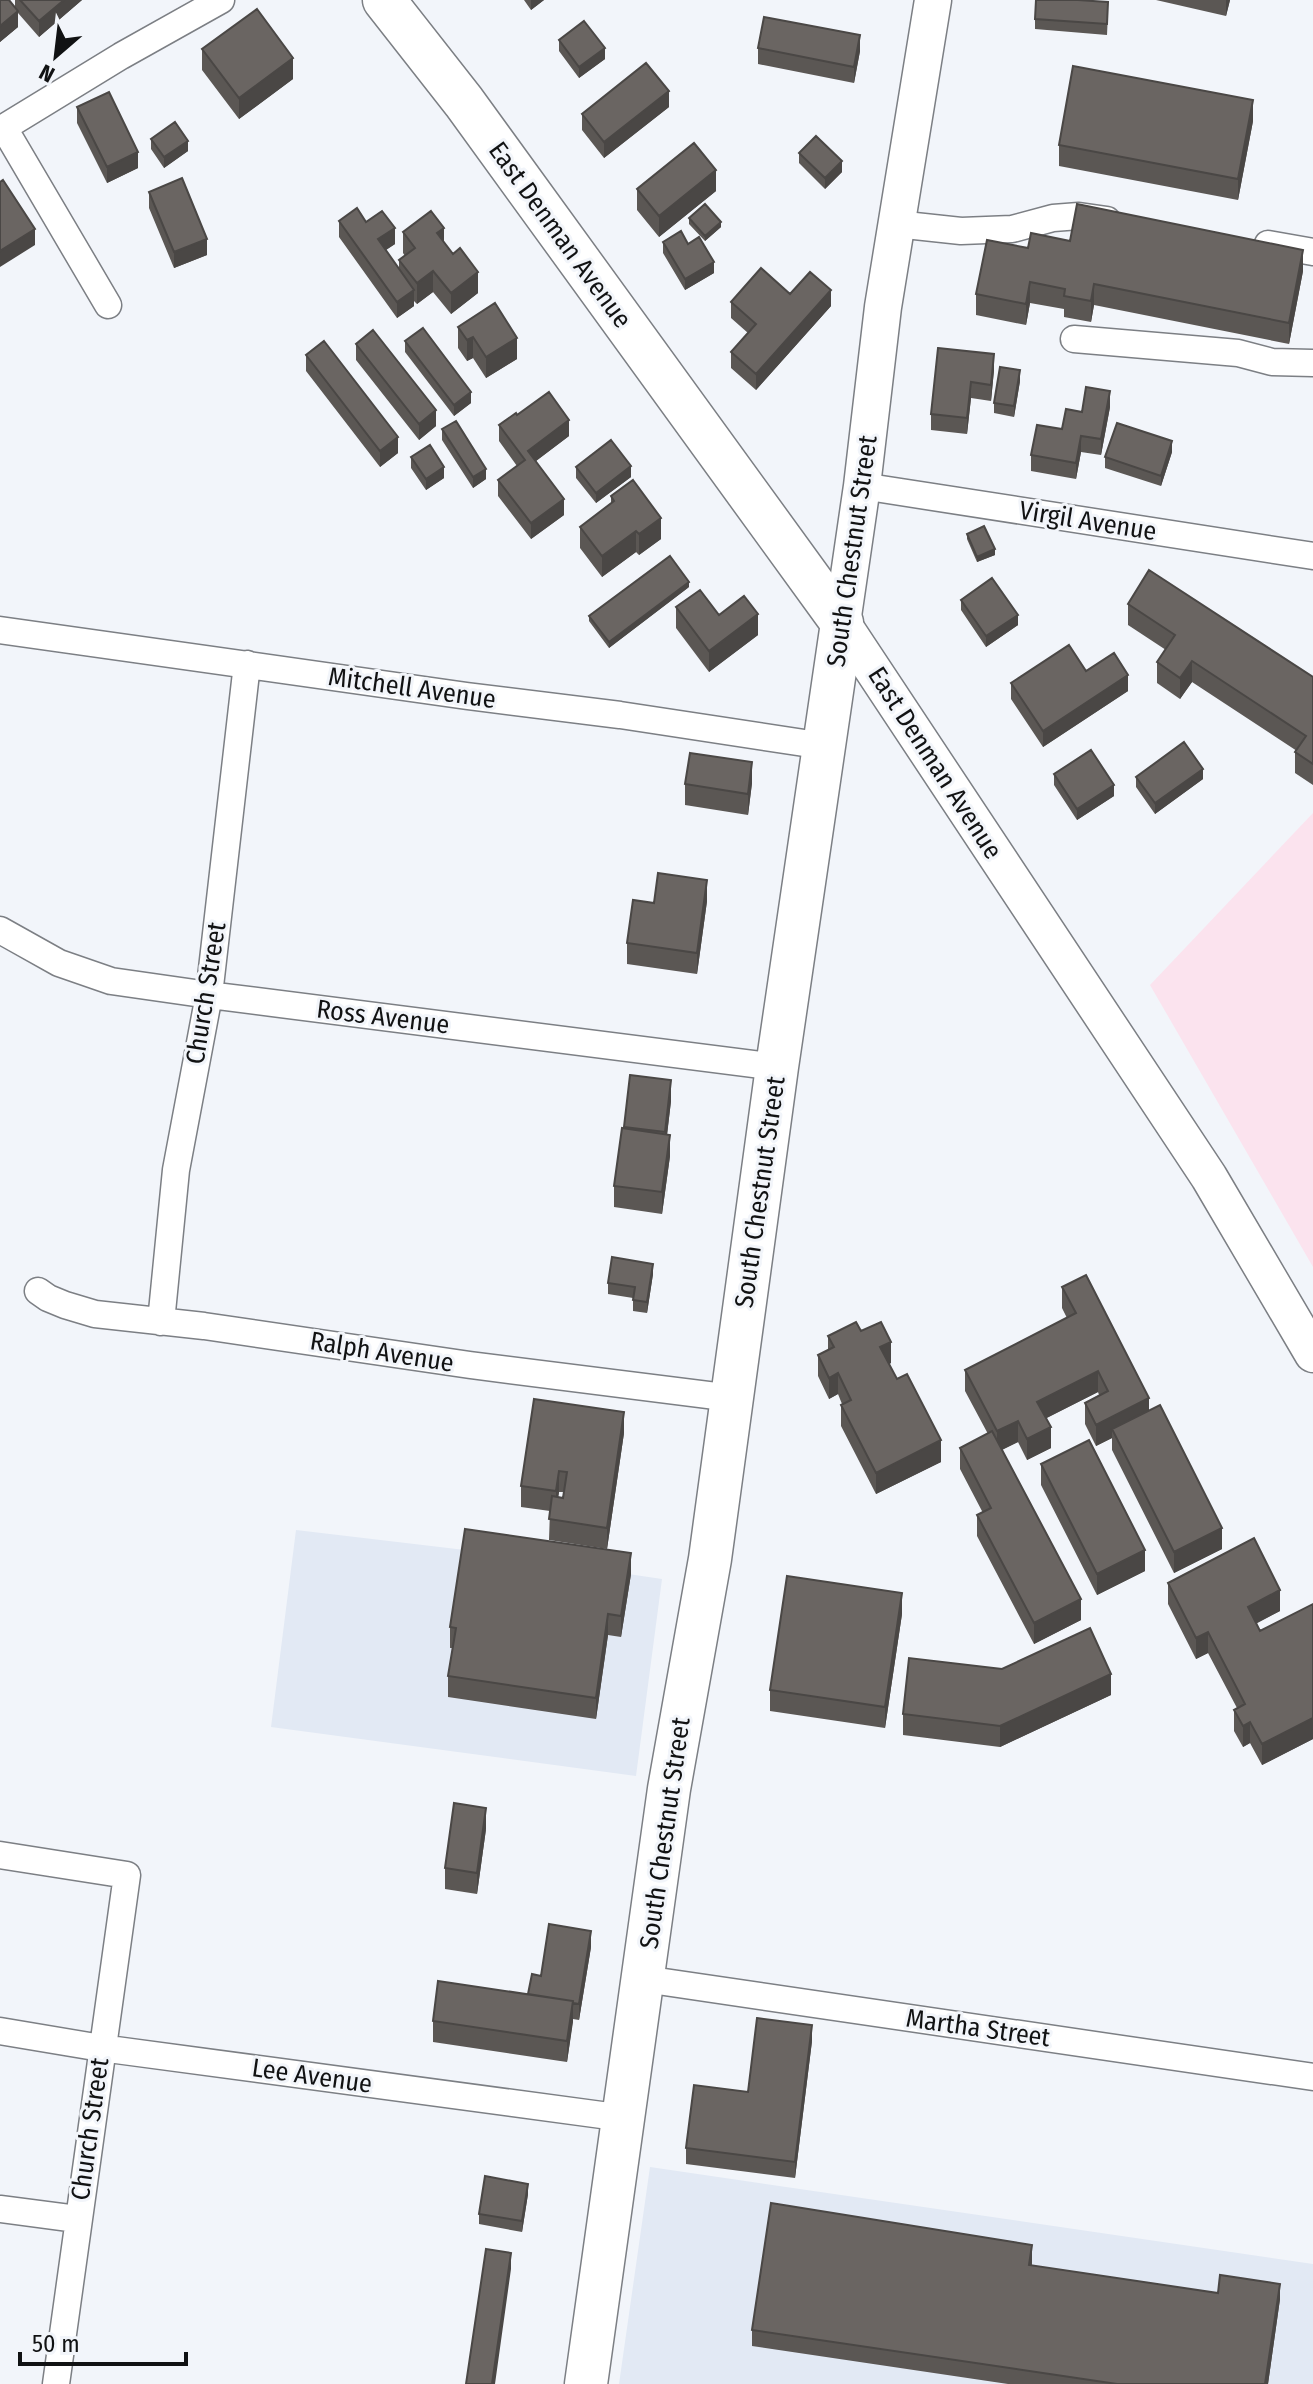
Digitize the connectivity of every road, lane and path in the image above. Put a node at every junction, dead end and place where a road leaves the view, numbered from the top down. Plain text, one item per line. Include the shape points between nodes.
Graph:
1 (221, 0) edge
2 (384, 0) edge
3 (925, 5) edge
4 (2, 129) edge
5 (1134, 223) edge
6 (896, 224) junction
7 (1249, 240) edge
8 (1313, 252) edge
9 (108, 305) dead end
10 (1074, 339) dead end
11 (1313, 363) edge
12 (862, 486) junction
13 (1313, 556) edge
14 (842, 623) junction
15 (0, 630) edge
16 (247, 664) junction
17 (824, 746) junction
18 (0, 930) edge
19 (209, 995) junction
20 (777, 1067) junction
21 (38, 1291) dead end
22 (161, 1322) junction
23 (1313, 1354) edge
24 (732, 1398) junction
25 (0, 1855) edge
26 (644, 1979) junction
27 (0, 2031) edge
28 (101, 2048) junction
29 (1313, 2077) edge
30 (624, 2118) junction
31 (0, 2209) edge
32 (77, 2219) junction
33 (56, 2384) edge
34 (586, 2384) edge

1 - 4 street
2 - 14 main road, East Denman Avenue via 464,102
3 - 6 main road, South Chestnut Street
4 - 9 street
5 - 6 street via 1079,216 1012,229 961,231
6 - 12 main road, South Chestnut Street
7 - 8 street
10 - 11 street
12 - 13 street, Virgil Avenue
12 - 14 main road, South Chestnut Street
14 - 17 main road, South Chestnut Street
14 - 23 main road, East Denman Avenue via 1209,1177
15 - 16 street, Mitchell Avenue
16 - 17 street, Mitchell Avenue
16 - 19 street, Church Street
17 - 20 main road, South Chestnut Street
18 - 19 street, Ross Avenue via 59,963 111,981
19 - 20 street, Ross Avenue
19 - 22 street, Church Street via 176,1170
20 - 24 main road, South Chestnut Street
21 - 22 street, Ralph Avenue via 95,1314
22 - 24 street, Ralph Avenue
24 - 26 main road, South Chestnut Street
25 - 28 street, Church Street via 127,1875
26 - 29 street, Martha Street
26 - 30 main road, South Chestnut Street
27 - 28 street, Lee Avenue
28 - 30 street, Lee Avenue
28 - 32 street, Church Street
30 - 34 main road, South Chestnut Street
31 - 32 street
32 - 33 street, Church Street

